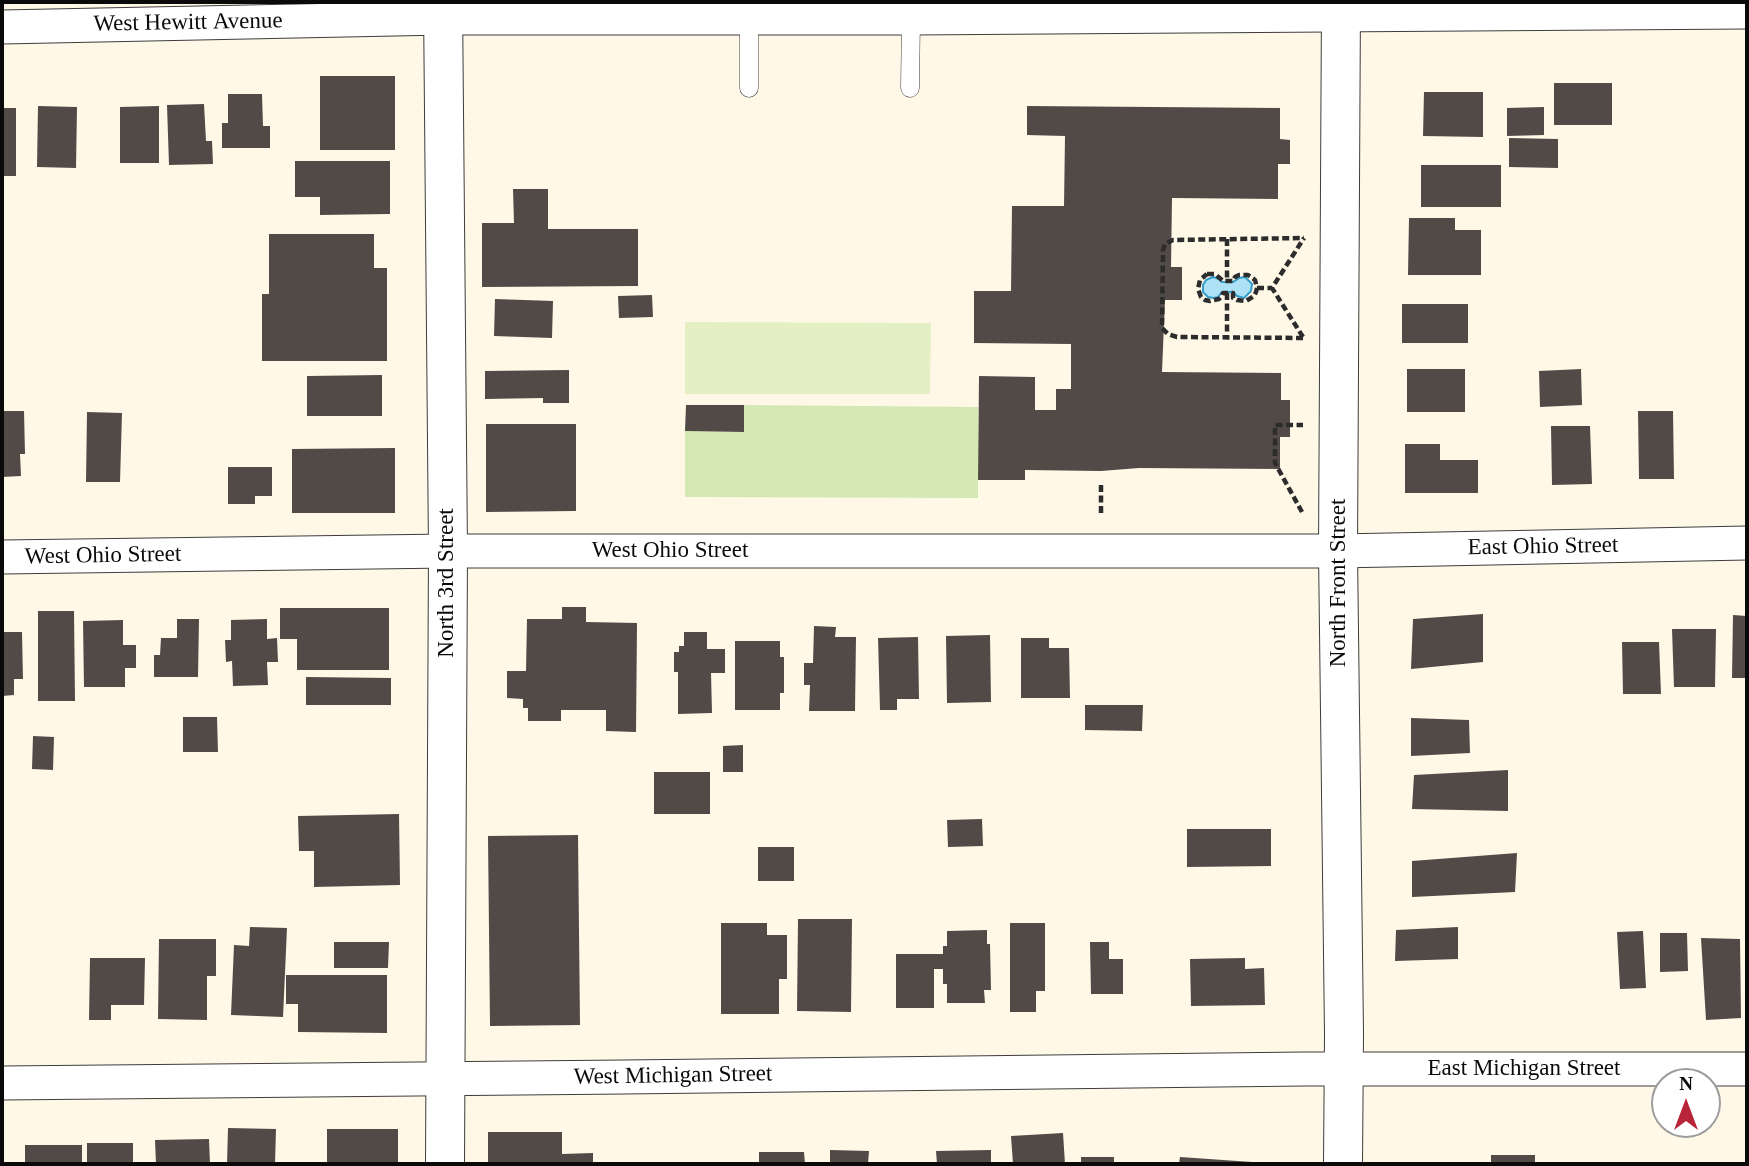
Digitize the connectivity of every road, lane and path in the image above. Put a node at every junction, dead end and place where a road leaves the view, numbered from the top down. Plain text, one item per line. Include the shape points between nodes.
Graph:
1 (1341, 8) edge
2 (443, 10) edge
3 (1747, 12) edge
4 (749, 18) junction
5 (911, 18) junction
6 (2, 27) edge
7 (749, 88) dead end
8 (910, 88) dead end
9 (1227, 239) junction
10 (1227, 281) junction
11 (1257, 288) junction
12 (1272, 288) junction
13 (1227, 293) junction
14 (1227, 337) junction
15 (1303, 425) dead end
16 (1101, 485) dead end
17 (1303, 513) dead end
18 (1101, 515) dead end
19 (1747, 543) edge
20 (447, 551) junction
21 (1338, 551) junction
22 (2, 557) edge
23 (1344, 1069) junction
24 (1747, 1069) edge
25 (445, 1078) junction
26 (2, 1083) edge
27 (445, 1164) edge
28 (1343, 1164) edge

1 - 3 street, West Hewitt Avenue
1 - 5 street, West Hewitt Avenue
1 - 21 street, North Front Street
2 - 4 street, West Hewitt Avenue
2 - 6 street, West Hewitt Avenue
2 - 20 street, North 3rd Street
4 - 5 street, West Hewitt Avenue
4 - 7 lane
5 - 8 lane
9 - 10 path
9 - 12 path via 1304,238
9 - 14 path via 1165,244 1162,318 1162,328 1177,337
10 - 11 path via 1248,275
10 - 13 path via 1207,274 1198,289 1201,297 1210,301
11 - 12 path
11 - 13 path via 1247,301
12 - 14 path via 1303,338
13 - 14 path
15 - 17 path via 1275,425 1275,463
16 - 18 path
19 - 21 street, East Ohio Street
20 - 21 street, West Ohio Street
20 - 22 street, West Ohio Street
20 - 25 street, North 3rd Street
21 - 23 street, North Front Street
23 - 24 street, East Michigan Street
23 - 25 street, West Michigan Street
23 - 28 street, North Front Street
25 - 26 street, West Michigan Street
25 - 27 street, North 3rd Street

